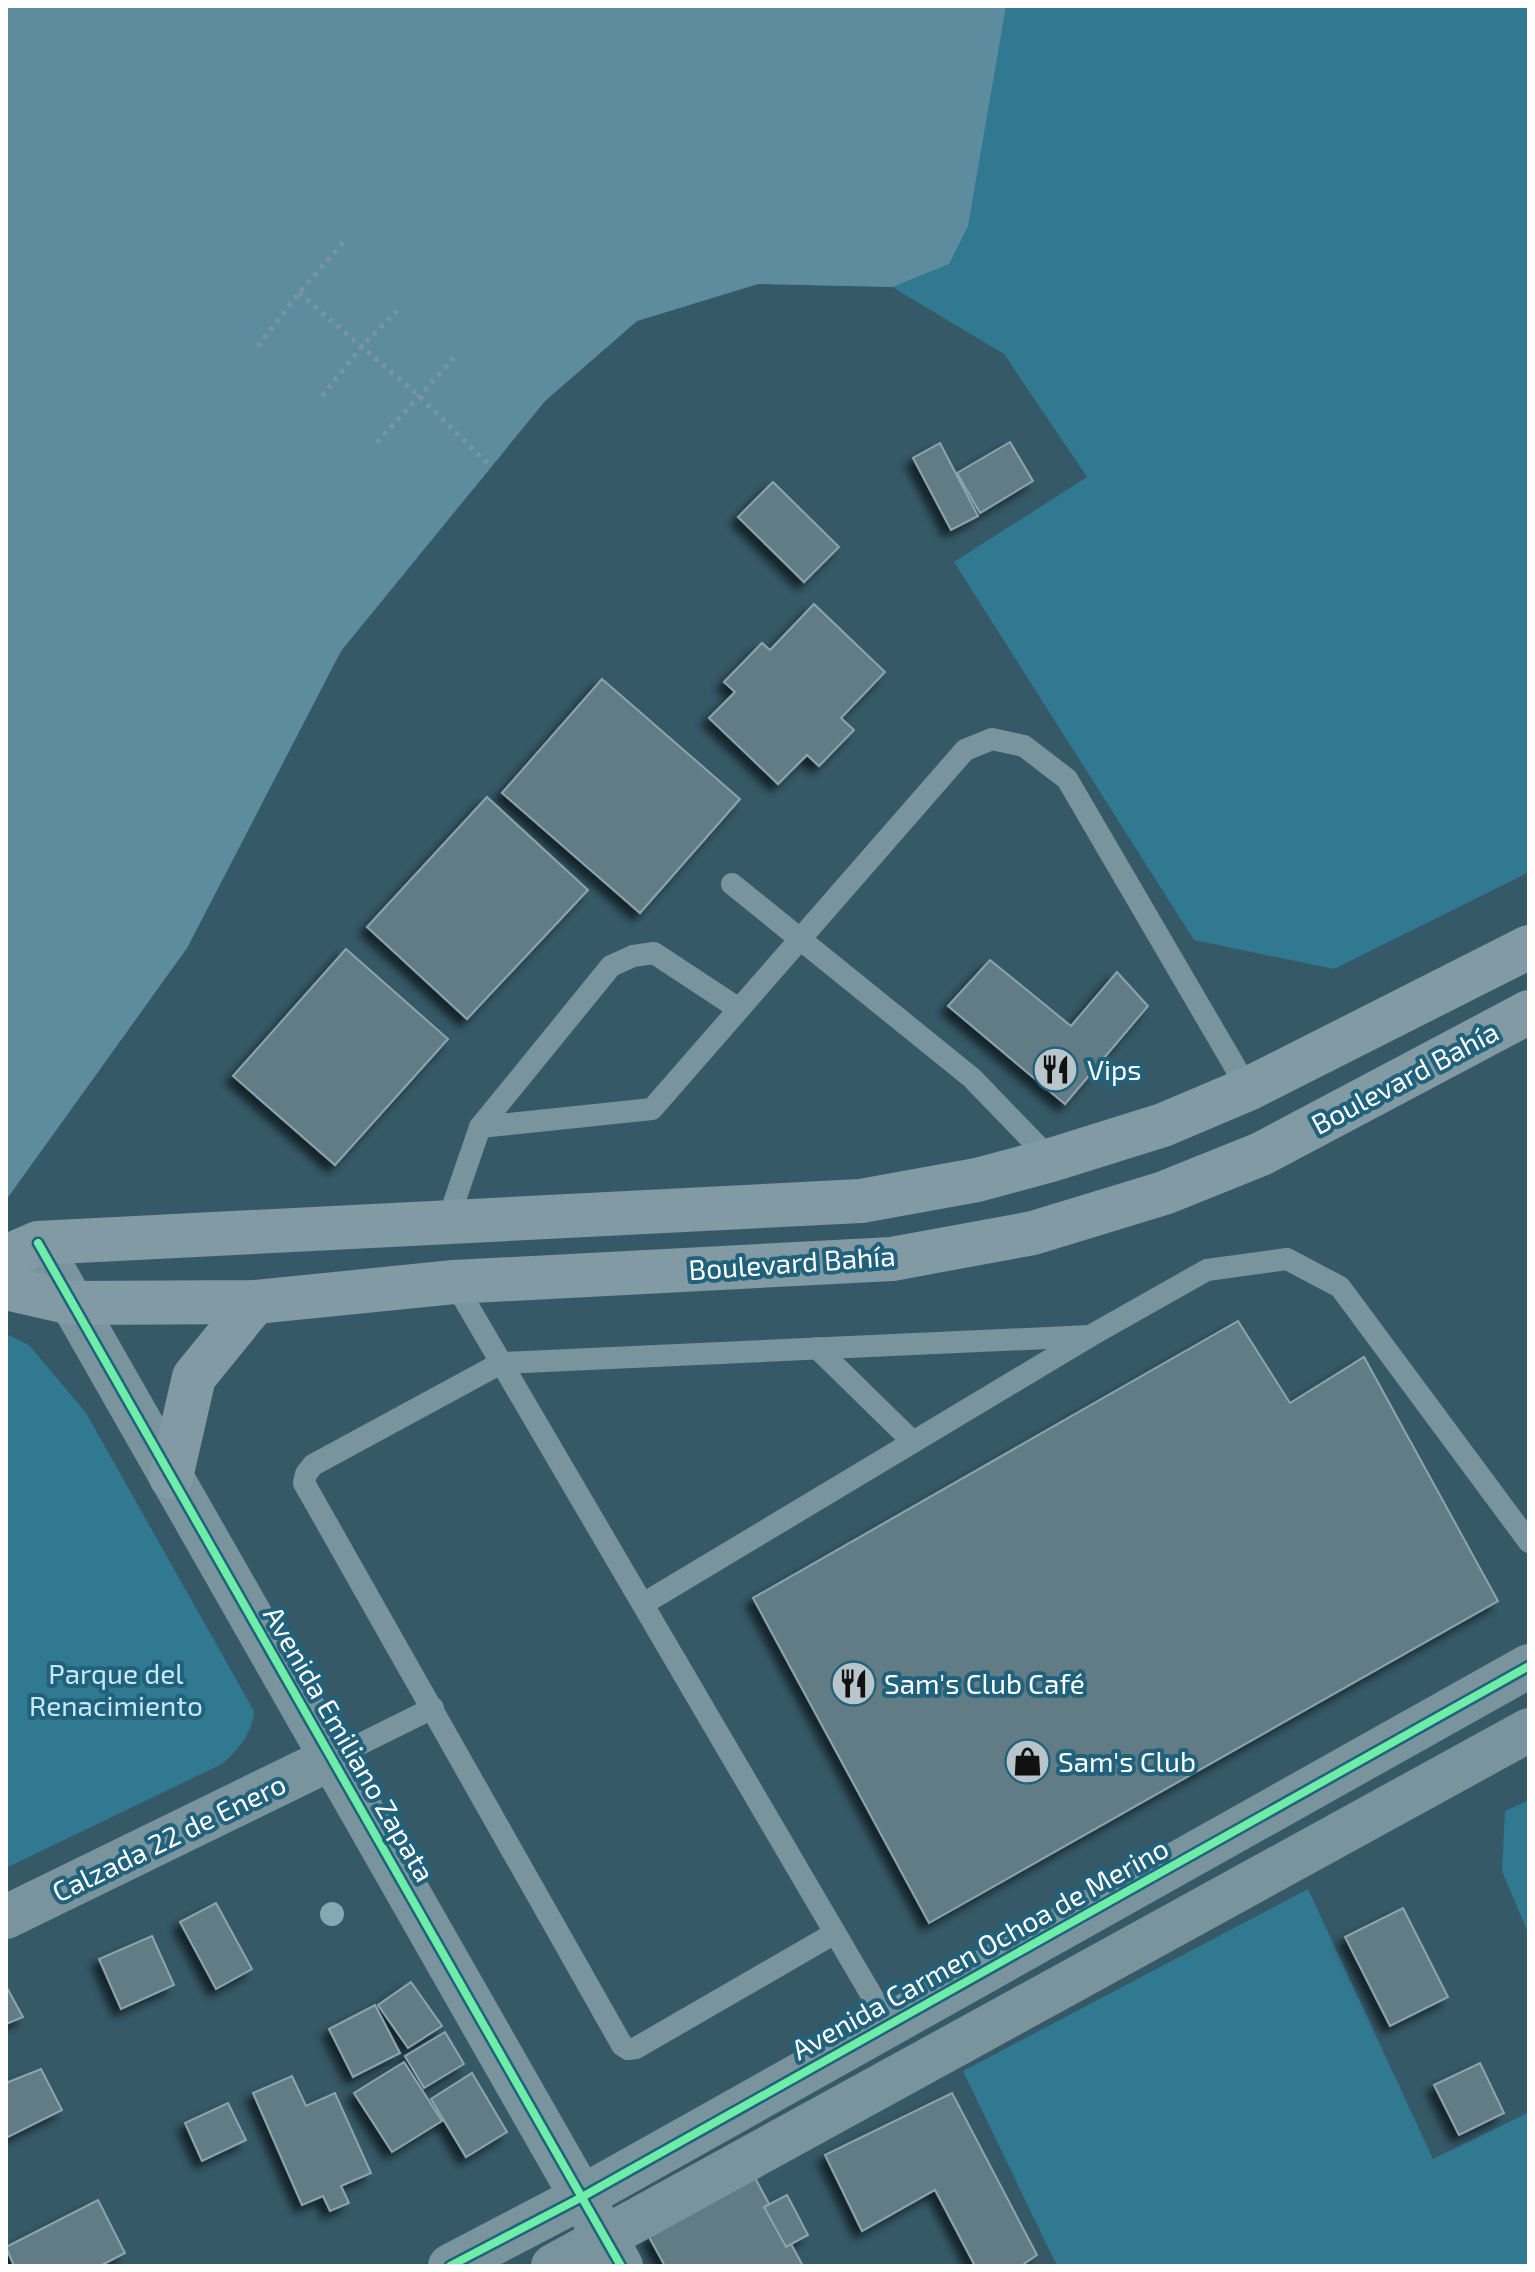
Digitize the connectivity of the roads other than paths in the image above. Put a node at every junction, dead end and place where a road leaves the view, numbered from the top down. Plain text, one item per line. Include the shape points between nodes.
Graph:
1 (732, 884) dead end
2 (799, 940) junction
3 (1529, 947) edge
4 (739, 1009) junction
5 (1529, 1012) edge
6 (1248, 1089) junction
7 (480, 1127) junction
8 (1051, 1160) junction
9 (448, 1220) junction
10 (22, 1250) edge
11 (454, 1282) junction
12 (6, 1288) edge
13 (255, 1302) junction
14 (72, 1303) junction
15 (1090, 1336) junction
16 (817, 1348) junction
17 (501, 1363) junction
18 (913, 1442) junction
19 (171, 1477) junction
20 (1529, 1542) edge
21 (643, 1604) junction
22 (1529, 1666) edge
23 (433, 1708) junction
24 (1529, 1730) edge
25 (332, 1758) junction
26 (6, 1917) edge
27 (835, 1933) junction
28 (889, 2025) junction
29 (913, 2068) junction
30 (582, 2197) junction
31 (613, 2252) edge
32 (450, 2266) edge
33 (553, 2266) edge

1 - 2 lane
2 - 4 lane
2 - 6 lane via 965,750 992,739 1024,746 1067,779
2 - 8 lane via 972,1078
3 - 6 main road, Boulevard Bahía
4 - 7 lane via 652,1109
4 - 7 lane via 654,953 611,966
5 - 11 main road, Boulevard Bahía via 1261,1154 1164,1193 1033,1233 892,1259
6 - 8 main road, Boulevard Bahía via 1163,1125
7 - 9 lane
8 - 9 main road, Boulevard Bahía via 861,1201
9 - 10 main road, Boulevard Bahía
9 - 11 main road
10 - 14 street, Avenida Emiliano Zapata
11 - 13 main road, Boulevard Bahía
11 - 17 lane
12 - 14 main road, Boulevard Bahía
13 - 14 main road, Boulevard Bahía
13 - 19 main road via 194,1377
14 - 19 street, Avenida Emiliano Zapata
15 - 16 lane
15 - 18 lane
15 - 20 lane via 1207,1270 1287,1259 1340,1287
16 - 17 lane
16 - 18 lane
17 - 21 lane
17 - 23 lane via 313,1465 304,1483
18 - 21 lane
19 - 25 street, Avenida Emiliano Zapata
21 - 27 lane
22 - 28 street, Avenida Carmen Ochoa de Merino
23 - 25 lane
23 - 27 lane via 628,2049
24 - 29 street
25 - 26 street, Calzada 22 de Enero
25 - 30 street, Avenida Emiliano Zapata
27 - 28 lane
28 - 29 street
28 - 30 street, Avenida Carmen Ochoa de Merino
29 - 31 street
30 - 31 street, Avenida Emiliano Zapata
30 - 32 street, Avenida Carmen Ochoa de Merino
31 - 33 street

